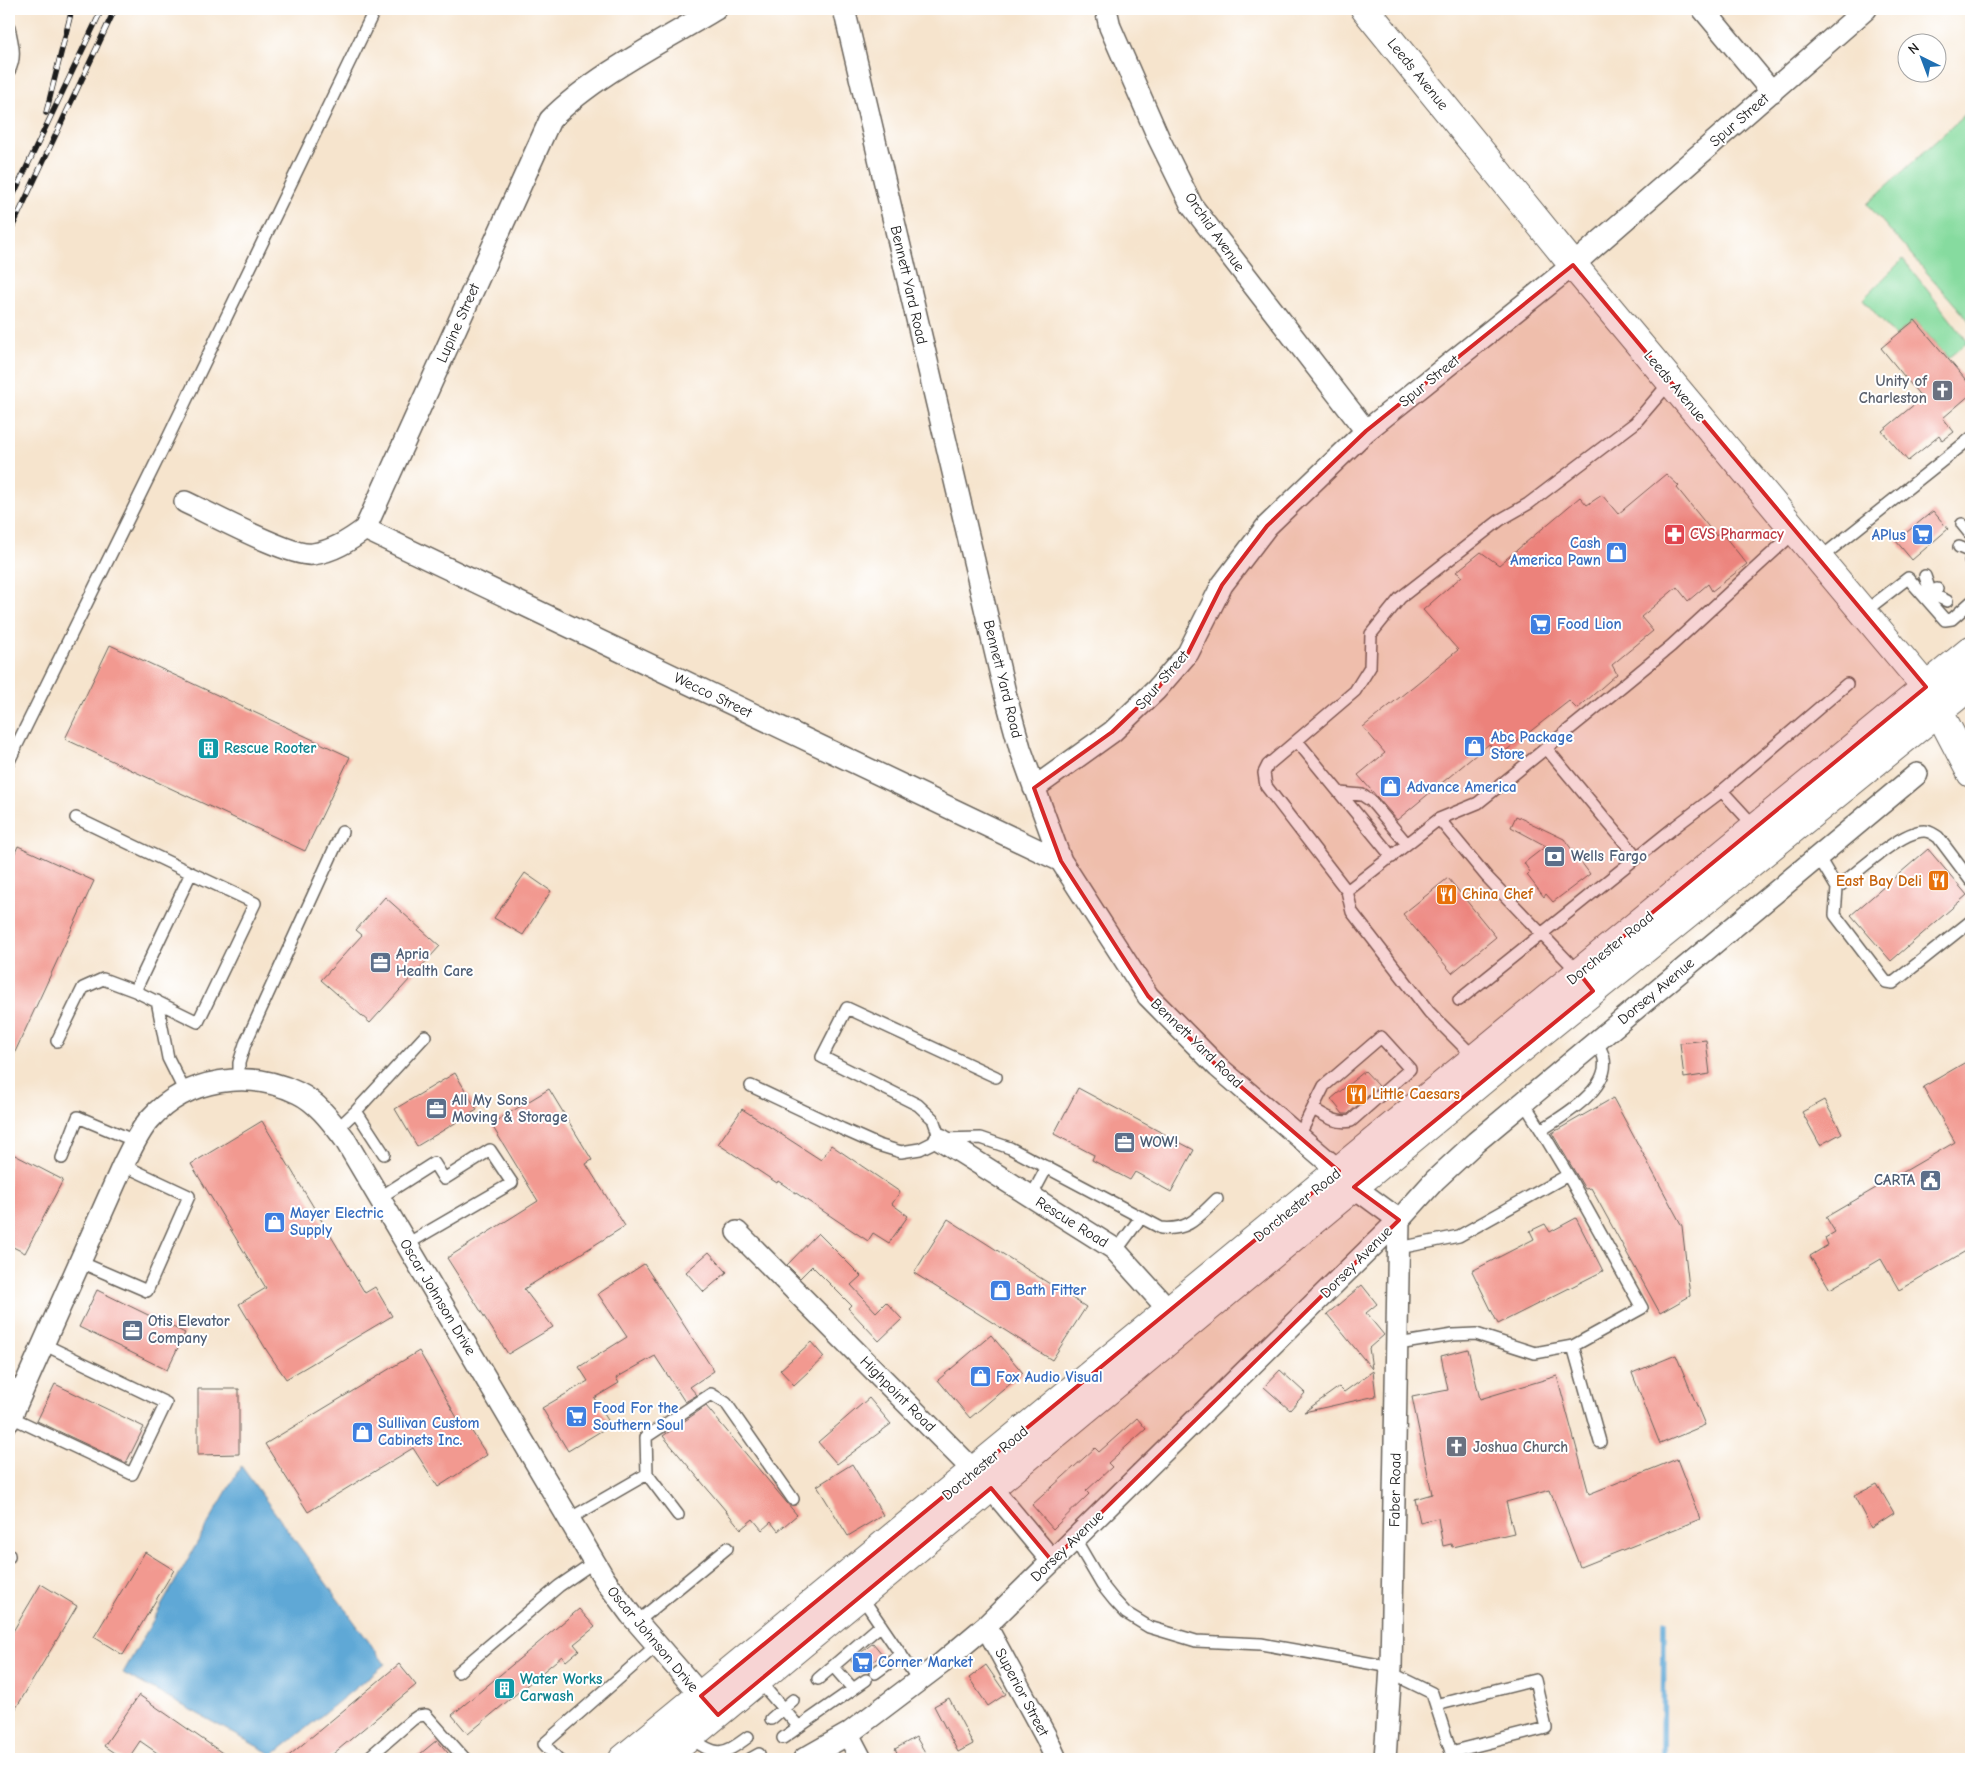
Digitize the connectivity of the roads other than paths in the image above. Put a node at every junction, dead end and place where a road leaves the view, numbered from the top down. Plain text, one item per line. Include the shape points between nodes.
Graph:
1 (375, 9) edge
2 (716, 9) edge
3 (844, 9) edge
4 (1106, 9) edge
5 (1365, 9) edge
6 (1703, 9) edge
7 (1866, 9) edge
8 (9, 27) edge
9 (9, 71) edge
10 (1772, 92) junction
11 (1573, 265) junction
12 (1671, 381) junction
13 (1366, 431) junction
14 (1971, 438) edge
15 (185, 502) dead end
16 (1962, 524) dead end
17 (365, 529) junction
18 (1796, 531) junction
19 (1971, 535) edge
20 (1959, 547) dead end
21 (1971, 558) edge
22 (1819, 559) junction
23 (1925, 576) dead end
24 (1932, 594) junction
25 (1947, 601) dead end
26 (1971, 602) edge
27 (1864, 612) junction
28 (1971, 650) edge
29 (1847, 684) dead end
30 (1971, 685) edge
31 (1926, 687) junction
32 (1939, 712) junction
33 (1297, 741) junction
34 (1546, 748) junction
35 (9, 761) edge
36 (1971, 773) edge
37 (1917, 774) dead end
38 (1034, 788) junction
39 (1722, 791) junction
40 (1340, 793) junction
41 (76, 818) dead end
42 (1439, 819) junction
43 (1756, 828) junction
44 (342, 832) dead end
45 (1407, 844) junction
46 (1818, 856) junction
47 (1392, 857) junction
48 (1637, 857) junction
49 (1061, 861) junction
50 (191, 873) junction
51 (1971, 882) edge
52 (1837, 888) junction
53 (1347, 892) junction
54 (1971, 921) edge
55 (1542, 933) junction
56 (1586, 982) junction
57 (135, 991) junction
58 (1459, 1000) dead end
59 (157, 1001) junction
60 (425, 1036) dead end
61 (57, 1041) dead end
62 (1597, 1041) junction
63 (1475, 1058) junction
64 (996, 1076) dead end
65 (240, 1078) junction
66 (751, 1086) dead end
67 (185, 1092) junction
68 (1524, 1103) junction
69 (1313, 1109) junction
70 (356, 1111) junction
71 (337, 1129) junction
72 (1541, 1130) junction
73 (1299, 1136) junction
74 (940, 1140) junction
75 (135, 1141) junction
76 (384, 1154) dead end
77 (62, 1158) dead end
78 (123, 1165) junction
79 (1047, 1167) junction
80 (1568, 1175) junction
81 (1347, 1179) junction
82 (1031, 1197) junction
83 (379, 1198) junction
84 (1217, 1199) dead end
85 (1141, 1217) junction
86 (1399, 1220) junction
87 (737, 1232) dead end
88 (407, 1244) junction
89 (1398, 1248) junction
90 (1116, 1251) junction
91 (80, 1262) junction
92 (1177, 1319) junction
93 (43, 1344) junction
94 (1398, 1344) junction
95 (1573, 1346) junction
96 (16, 1385) edge
97 (10, 1419) edge
98 (1600, 1442) dead end
99 (647, 1474) junction
100 (983, 1479) junction
101 (793, 1499) dead end
102 (678, 1514) dead end
103 (569, 1519) junction
104 (1075, 1539) junction
105 (727, 1548) dead end
106 (1052, 1561) junction
107 (594, 1562) junction
108 (861, 1596) junction
109 (637, 1622) junction
110 (881, 1625) junction
111 (986, 1626) junction
112 (657, 1645) junction
113 (901, 1654) junction
114 (833, 1666) junction
115 (1391, 1670) junction
116 (458, 1672) dead end
117 (818, 1679) dead end
118 (760, 1681) junction
119 (919, 1681) junction
120 (853, 1689) junction
121 (793, 1700) dead end
122 (1436, 1705) junction
123 (709, 1706) junction
124 (783, 1708) junction
125 (771, 1719) dead end
126 (799, 1727) junction
127 (848, 1734) junction
128 (748, 1737) dead end
129 (690, 1738) junction
130 (783, 1738) dead end
131 (733, 1755) edge
132 (367, 1759) edge
133 (465, 1759) edge
134 (558, 1759) edge
135 (623, 1759) edge
136 (663, 1759) edge
137 (804, 1759) edge
138 (861, 1759) edge
139 (1056, 1759) edge
140 (1385, 1759) edge

1 - 35 lane
2 - 17 street, Lupine Street via 568,102 550,120
3 - 38 street, Bennett Yard Road via 1006,697
4 - 13 street, Orchid Avenue via 1110,27 1192,206
5 - 11 main road, Leeds Avenue
6 - 10 street
7 - 10 street, Spur Street
8 - 9 lane via 14,50
10 - 11 street, Spur Street
11 - 12 main road, Leeds Avenue
11 - 13 street, Spur Street
12 - 18 main road, Leeds Avenue
12 - 33 lane via 1635,423 1528,504 1500,520 1400,598 1371,634 1370,667 1355,691
13 - 38 street, Spur Street via 1267,526 1222,585 1188,653 1156,690 1112,732
14 - 22 lane
15 - 17 street, Lupine Street via 279,547 312,555 345,544
16 - 19 lane
17 - 49 street, Wecco Street
18 - 22 main road, Leeds Avenue
18 - 34 lane via 1671,646
20 - 21 lane
22 - 27 main road, Leeds Avenue
23 - 24 lane
24 - 25 lane
24 - 26 lane via 1945,620 1952,619
24 - 27 lane via 1908,578
27 - 31 main road, Leeds Avenue
28 - 31 main road, Dorchester Road
29 - 39 lane
30 - 32 main road, Dorchester Road
31 - 32 main road, Leeds Avenue
31 - 43 main road, Dorchester Road
32 - 36 main road, Leeds Avenue
32 - 56 main road, Dorchester Road
33 - 40 lane
33 - 53 lane via 1268,766 1264,774 1266,786
34 - 42 lane via 1478,802
34 - 48 lane
37 - 46 street, Dorsey Avenue
38 - 49 street, Bennett Yard Road
39 - 43 lane
39 - 48 lane
40 - 45 lane via 1362,795 1371,801
40 - 47 lane
41 - 50 lane
42 - 45 lane
42 - 55 lane via 1487,877
43 - 56 main road, Dorchester Road
44 - 65 lane via 245,1044 239,1063
45 - 47 lane
46 - 52 lane
46 - 62 street, Dorsey Avenue
47 - 53 lane
48 - 55 lane
49 - 73 street, Bennett Yard Road via 1148,996 1218,1067
50 - 57 lane
50 - 59 lane via 255,903 198,1022
51 - 52 lane via 1938,837 1923,831 1889,847
52 - 54 lane via 1835,916 1886,982 1893,983
53 - 63 lane via 1352,912 1429,1012
55 - 56 lane
55 - 58 lane
56 - 63 main road, Dorchester Road
56 - 81 main road, Dorchester Road
57 - 59 lane
57 - 61 lane via 103,980 83,988
59 - 67 lane via 168,1058
60 - 70 lane
62 - 68 street, Dorsey Avenue
62 - 72 lane via 1605,1060 1598,1084 1588,1098
63 - 81 main road, Dorchester Road
64 - 74 lane via 847,1008 822,1057 918,1105 933,1119
65 - 67 street, Oscar Johnson Drive via 199,1085
65 - 71 street, Oscar Johnson Drive via 272,1083 298,1093 328,1116
66 - 74 lane via 842,1130 901,1152 920,1149
67 - 75 street, Oscar Johnson Drive via 170,1100 150,1118
68 - 72 lane
68 - 86 street, Dorsey Avenue via 1435,1180
69 - 69 lane via 1324,1086 1381,1037 1410,1069 1351,1120 1334,1121
69 - 73 lane
70 - 71 lane
70 - 76 lane
71 - 83 street, Oscar Johnson Drive
72 - 80 lane
73 - 81 street, Bennett Yard Road
74 - 79 lane via 981,1138 1010,1148
74 - 82 street, Rescue Road
75 - 77 lane via 78,1117
75 - 78 street, Oscar Johnson Drive
78 - 91 street, Oscar Johnson Drive
78 - 91 lane via 189,1196 147,1291
79 - 82 lane
79 - 85 lane
80 - 89 lane via 1459,1236
80 - 95 lane via 1642,1308
81 - 86 street, Bennett Yard Road
81 - 92 main road, Dorchester Road
82 - 90 street, Rescue Road
83 - 88 street, Oscar Johnson Drive
83 - 88 lane via 434,1163 444,1179 490,1150 512,1183
84 - 85 lane via 1188,1224 1176,1229 1161,1228
85 - 90 lane
86 - 89 street, Faber Road
86 - 104 street, Dorsey Avenue
87 - 100 street, Highpoint Road
88 - 103 street, Oscar Johnson Drive
89 - 94 street, Faber Road
90 - 92 street, Rescue Road
91 - 93 street, Oscar Johnson Drive
92 - 100 main road, Dorchester Road
93 - 96 street, Oscar Johnson Drive
93 - 97 lane via 166,1403 132,1474
94 - 95 lane via 1476,1334 1535,1352
94 - 115 street, Faber Road
95 - 98 lane
96 - 97 street, Oscar Johnson Drive
99 - 101 lane via 646,1437 711,1394 726,1403
99 - 102 lane
99 - 103 lane
100 - 106 street, Highpoint Road
100 - 108 main road, Dorchester Road
100 - 123 main road, Dorchester Road
103 - 107 street, Oscar Johnson Drive
104 - 106 street, Dorsey Avenue
104 - 115 lane via 1114,1600 1149,1627 1196,1641 1261,1644
105 - 109 lane
106 - 111 street, Dorsey Avenue
107 - 109 street, Oscar Johnson Drive
107 - 116 lane via 559,1586
108 - 110 lane
108 - 118 main road, Dorchester Road
109 - 112 street, Oscar Johnson Drive
110 - 113 lane
110 - 114 lane
111 - 119 street, Dorsey Avenue
111 - 139 street, Superior Street
112 - 123 street, Oscar Johnson Drive
112 - 134 lane via 544,1744
113 - 119 lane
113 - 120 lane
114 - 117 lane
114 - 120 lane
115 - 122 lane via 1432,1693
115 - 140 street, Faber Road
118 - 123 main road, Dorchester Road
118 - 124 lane
119 - 127 street, Dorsey Avenue
120 - 126 lane
121 - 124 lane
122 - 122 lane via 1451,1752 1546,1728 1535,1680
123 - 129 main road, Dorchester Road
123 - 135 main road, Dorchester Road
124 - 125 lane
124 - 126 lane
126 - 130 lane
127 - 137 street, Dorsey Avenue
127 - 138 street
128 - 131 lane
129 - 131 lane via 711,1752
129 - 136 main road, Dorchester Road
132 - 133 lane via 412,1720 426,1715

